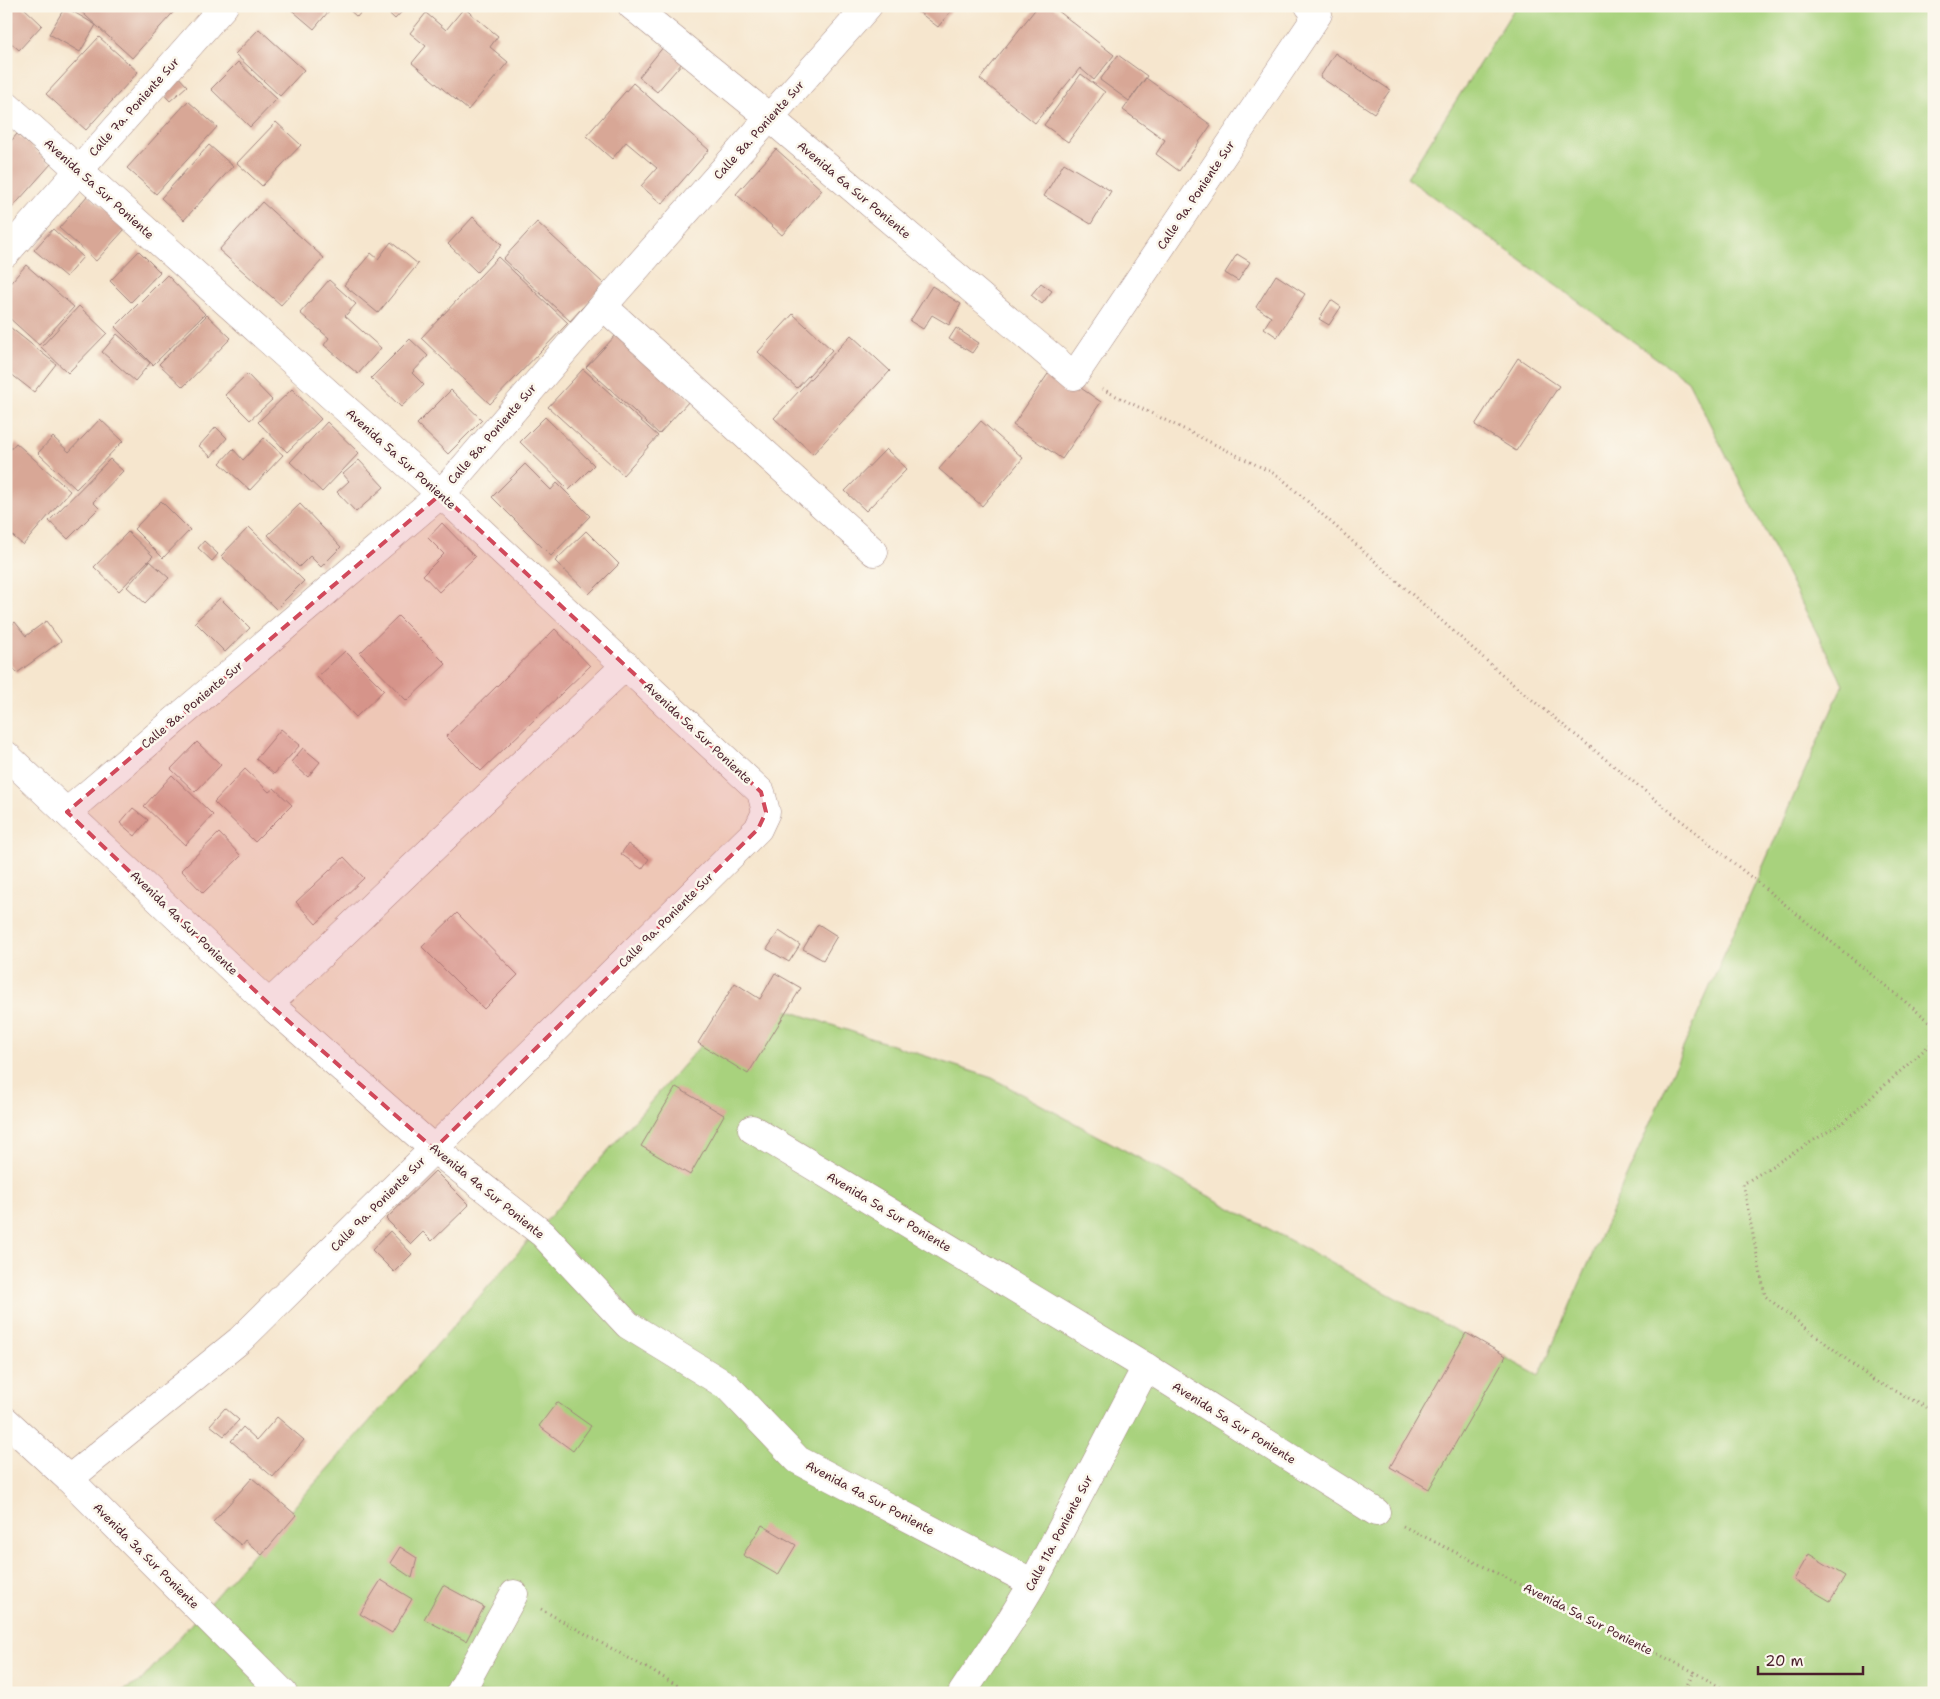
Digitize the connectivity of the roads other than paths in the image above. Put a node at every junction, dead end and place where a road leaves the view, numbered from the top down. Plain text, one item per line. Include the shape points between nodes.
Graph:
1 (224, 6) edge
2 (632, 6) edge
3 (868, 6) edge
4 (1314, 10) edge
5 (6, 105) edge
6 (770, 118) junction
7 (78, 170) junction
8 (6, 253) edge
9 (603, 306) junction
10 (1074, 376) joint
11 (441, 494) junction
12 (874, 552) dead end
13 (626, 666) junction
14 (6, 755) edge
15 (67, 812) junction
16 (758, 829) joint
17 (269, 1004) junction
18 (752, 1129) dead end
19 (434, 1149) junction
20 (1146, 1367) junction
21 (6, 1421) edge
22 (69, 1479) junction
23 (1376, 1512) road end
24 (1033, 1583) junction
25 (514, 1594) road end
26 (283, 1693) edge
27 (460, 1693) edge
28 (962, 1693) edge

1 - 7 street, Calle 7a. Poniente Sur
2 - 6 street, Avenida 6a Sur Poniente
3 - 6 street, Calle 8a. Poniente Sur
4 - 10 street, Calle 9a. Poniente Sur
5 - 7 street, Avenida 5a Sur Poniente
6 - 9 street, Calle 8a. Poniente Sur
6 - 10 street, Avenida 6a Sur Poniente
7 - 8 street, Calle 7a. Poniente Sur
7 - 11 street, Avenida 5a Sur Poniente
9 - 11 street, Calle 8a. Poniente Sur
9 - 12 street
11 - 13 street, Avenida 5a Sur Poniente
11 - 15 street, Calle 8a. Poniente Sur
13 - 16 street, Avenida 5a Sur Poniente via 761,792 766,812
13 - 17 street
14 - 15 street, Avenida 4a Sur Poniente
15 - 17 street, Avenida 4a Sur Poniente
16 - 19 street, Calle 9a. Poniente Sur
17 - 19 street, Avenida 4a Sur Poniente
18 - 20 street, Avenida 5a Sur Poniente
19 - 22 street, Calle 9a. Poniente Sur via 240,1340
19 - 24 street, Avenida 4a Sur Poniente via 542,1234 628,1325 727,1386 798,1460
20 - 23 street, Avenida 5a Sur Poniente
20 - 24 street, Calle 11a. Poniente Sur
21 - 22 street, Avenida 3a Sur Poniente
22 - 26 street, Avenida 3a Sur Poniente
24 - 28 street, Calle 11a. Poniente Sur
25 - 27 street

